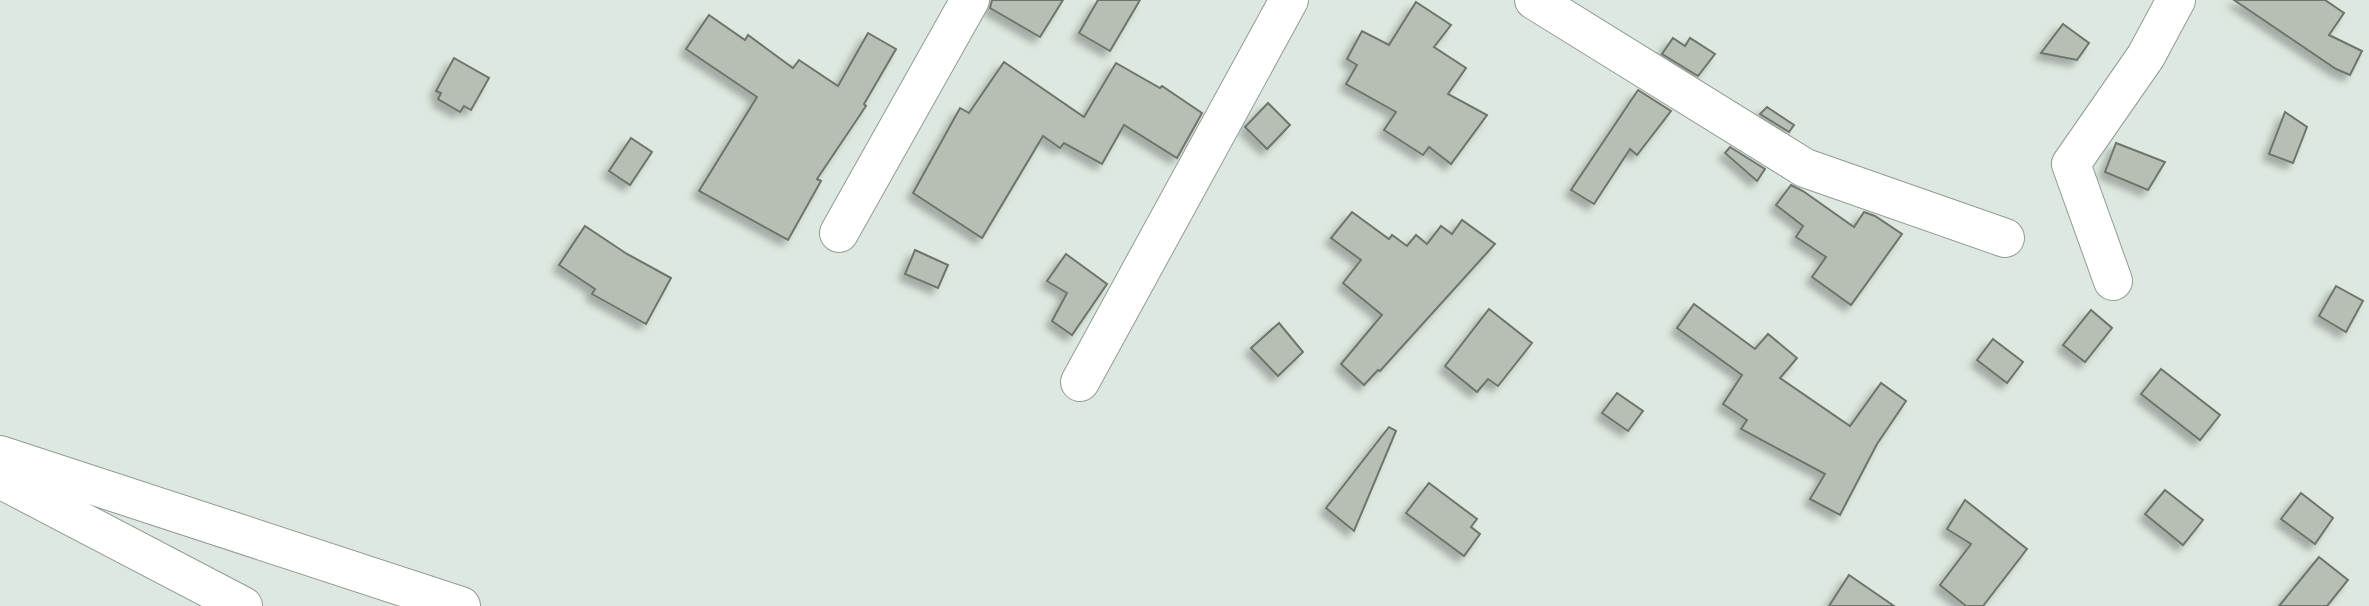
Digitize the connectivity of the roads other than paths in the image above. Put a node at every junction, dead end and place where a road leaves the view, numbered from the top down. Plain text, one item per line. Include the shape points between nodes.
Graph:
1 (970, 0) edge
2 (1289, 0) edge
3 (1534, 0) edge
4 (2176, 0) edge
5 (839, 233) dead end
6 (2005, 237) dead end
7 (2113, 281) dead end
8 (1080, 382) dead end
9 (0, 456) edge
10 (0, 480) edge
11 (243, 606) edge
12 (461, 606) edge

1 - 5 street
2 - 8 street
3 - 6 street via 1805,168
4 - 7 street via 2146,56 2071,164
9 - 12 street
10 - 11 street

